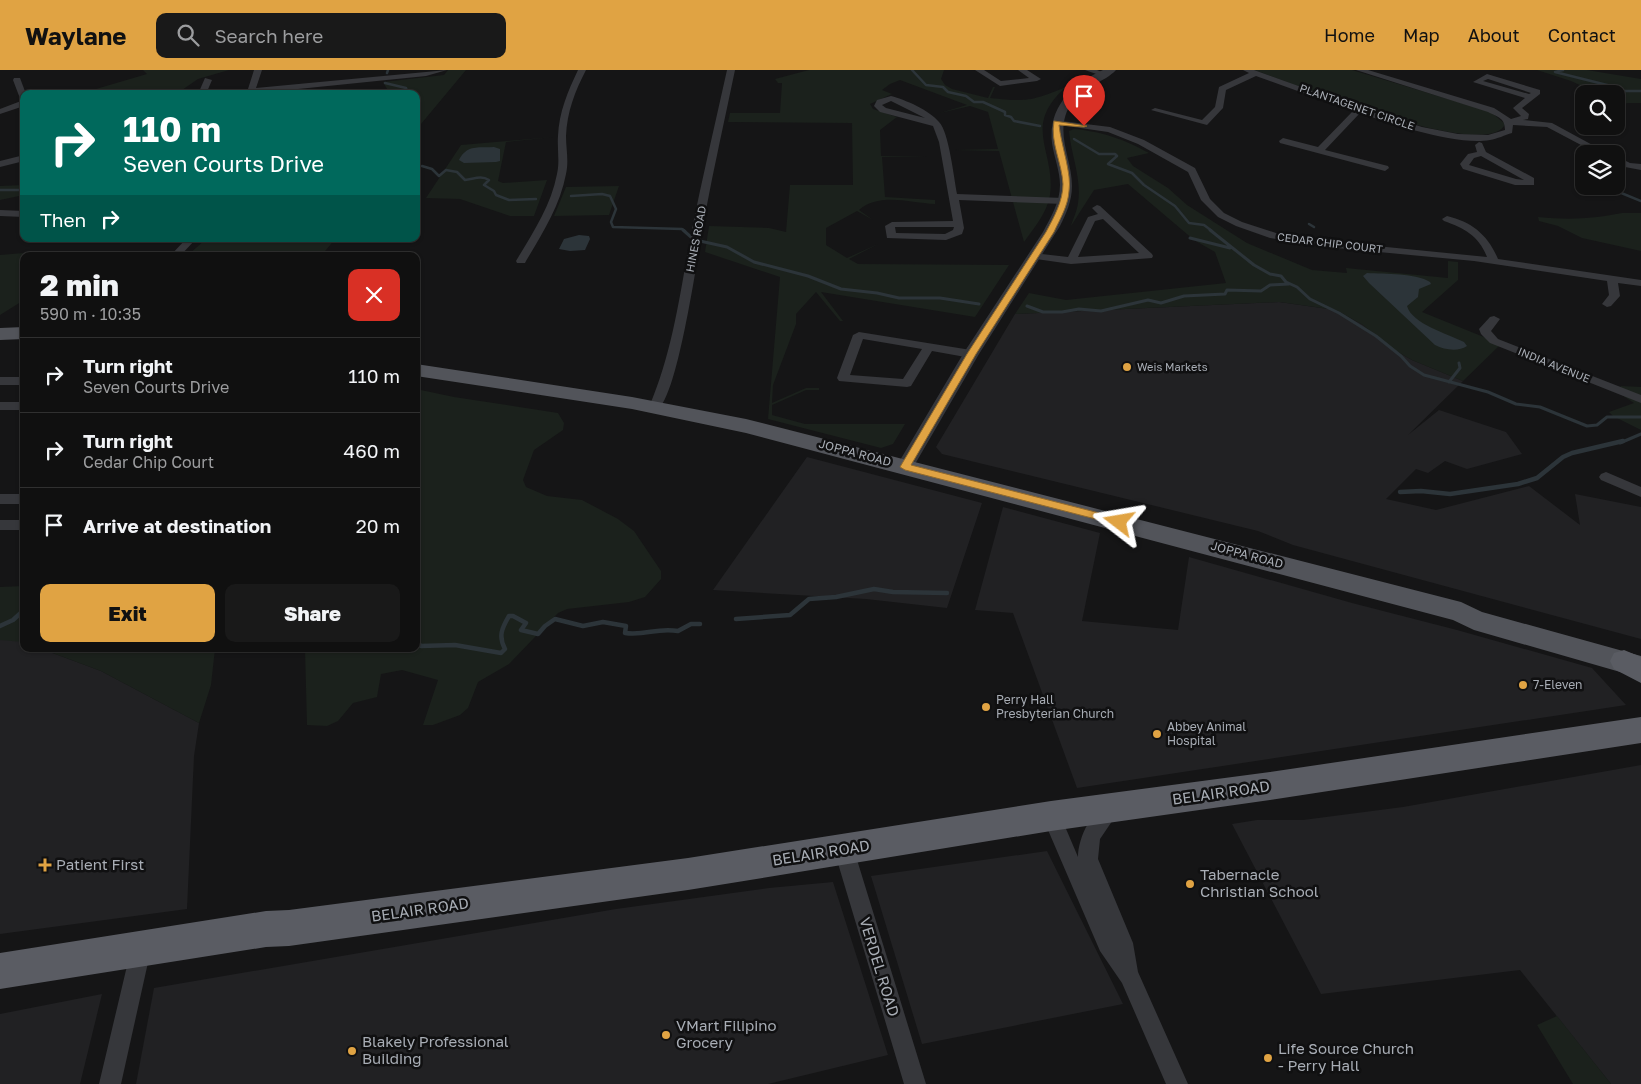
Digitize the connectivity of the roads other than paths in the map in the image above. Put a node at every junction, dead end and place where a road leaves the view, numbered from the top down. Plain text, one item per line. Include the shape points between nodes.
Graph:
1 (258, 70) edge
2 (362, 70) edge
3 (443, 70) edge
4 (582, 70) edge
5 (731, 70) edge
6 (979, 70) edge
7 (1022, 70) edge
8 (1089, 70) edge
9 (1360, 70) edge
10 (1251, 71) edge
11 (1107, 72) edge
12 (17, 80) dead end
13 (208, 80) dead end
14 (360, 80) junction
15 (329, 84) junction
16 (20, 90) edge
17 (204, 90) edge
18 (251, 90) edge
19 (262, 90) edge
20 (328, 90) edge
21 (1531, 97) junction
22 (1164, 102) dead end
23 (20, 104) edge
24 (1359, 110) junction
25 (0, 112) edge
26 (1056, 122) junction
27 (1510, 122) junction
28 (937, 124) junction
29 (1477, 138) junction
30 (1283, 141) dead end
31 (1588, 145) edge
32 (1319, 151) junction
33 (1482, 153) junction
34 (20, 159) edge
35 (0, 164) edge
36 (1625, 164) edge
37 (1641, 167) edge
38 (1385, 168) dead end
39 (952, 197) junction
40 (1064, 201) junction
41 (0, 213) edge
42 (20, 214) edge
43 (1447, 219) dead end
44 (958, 224) junction
45 (189, 242) edge
46 (179, 252) edge
47 (1033, 256) junction
48 (521, 261) dead end
49 (1072, 261) junction
50 (1494, 261) junction
51 (1612, 280) junction
52 (1641, 283) edge
53 (1607, 304) dead end
54 (1494, 319) dead end
55 (20, 333) edge
56 (0, 334) edge
57 (929, 347) junction
58 (971, 354) junction
59 (420, 371) edge
60 (0, 381) edge
61 (20, 381) edge
62 (1636, 397) edge
63 (0, 406) edge
64 (20, 406) edge
65 (655, 407) junction
66 (905, 467) junction
67 (1606, 477) dead end
68 (1641, 492) edge
69 (0, 499) edge
70 (20, 499) edge
71 (0, 525) edge
72 (20, 525) edge
73 (1637, 663) edge
74 (1641, 730) edge
75 (1113, 807) junction
76 (1051, 816) junction
77 (844, 850) junction
78 (141, 949) junction
79 (0, 971) edge
80 (1129, 976) junction
81 (110, 1084) edge
82 (915, 1084) edge
83 (1177, 1084) edge

1 - 18 street
2 - 14 street
3 - 14 street
4 - 48 street via 565,114 563,168 557,192
5 - 65 street, HINES ROAD via 678,335
6 - 7 street via 1000,84 1037,79
8 - 11 street
9 - 27 street via 1486,108
10 - 22 street via 1222,89 1219,108 1204,123 1155,110
10 - 24 street, PLANTAGENET CIRCLE
11 - 26 street via 1072,95
12 - 16 street
13 - 17 street
14 - 15 street
15 - 19 street
15 - 20 street
21 - 21 street via 1537,92 1535,90 1487,76 1477,82
21 - 27 street via 1517,108 1525,118
23 - 25 street
24 - 29 street, PLANTAGENET CIRCLE via 1432,132
24 - 32 street
26 - 40 street via 1066,182
26 - 50 street, CEDAR CHIP COURT via 1120,133 1183,163 1195,174 1206,200 1216,210 1260,232 1297,240
27 - 29 street, PLANTAGENET CIRCLE via 1506,134
27 - 31 street via 1549,125
28 - 28 street via 930,117 892,98 878,106
28 - 39 street
29 - 33 street
30 - 32 street
32 - 38 street
33 - 33 street via 1471,156 1464,164 1466,167 1515,182 1532,181
34 - 35 street
36 - 37 street
39 - 40 street
39 - 44 street
40 - 47 street via 1050,232
41 - 42 street
43 - 50 street via 1479,234
44 - 44 street via 895,224 890,226 891,236 946,237 958,232
45 - 46 street
47 - 49 street
47 - 58 street
49 - 49 street via 1148,256 1101,212 1091,218
50 - 51 street, CEDAR CHIP COURT
51 - 52 street, CEDAR CHIP COURT
51 - 53 street via 1615,296
54 - 62 street, INDIA AVENUE via 1485,329 1494,340
55 - 56 main road
57 - 57 street via 859,335 843,378 907,383
57 - 58 street
58 - 66 street
59 - 65 main road, JOPPA ROAD
60 - 61 street
63 - 64 street
65 - 66 main road, JOPPA ROAD via 746,426
66 - 73 main road, JOPPA ROAD via 1461,612 1474,620
67 - 68 street
69 - 70 street
71 - 72 street
74 - 75 highway, BELAIR ROAD
75 - 76 highway, BELAIR ROAD
75 - 80 street via 1090,836 1088,859 1123,943
76 - 77 highway, BELAIR ROAD
76 - 80 street via 1107,944
77 - 78 highway, BELAIR ROAD
77 - 82 street, VERDEL ROAD
78 - 79 highway, BELAIR ROAD
78 - 81 street
80 - 83 street

